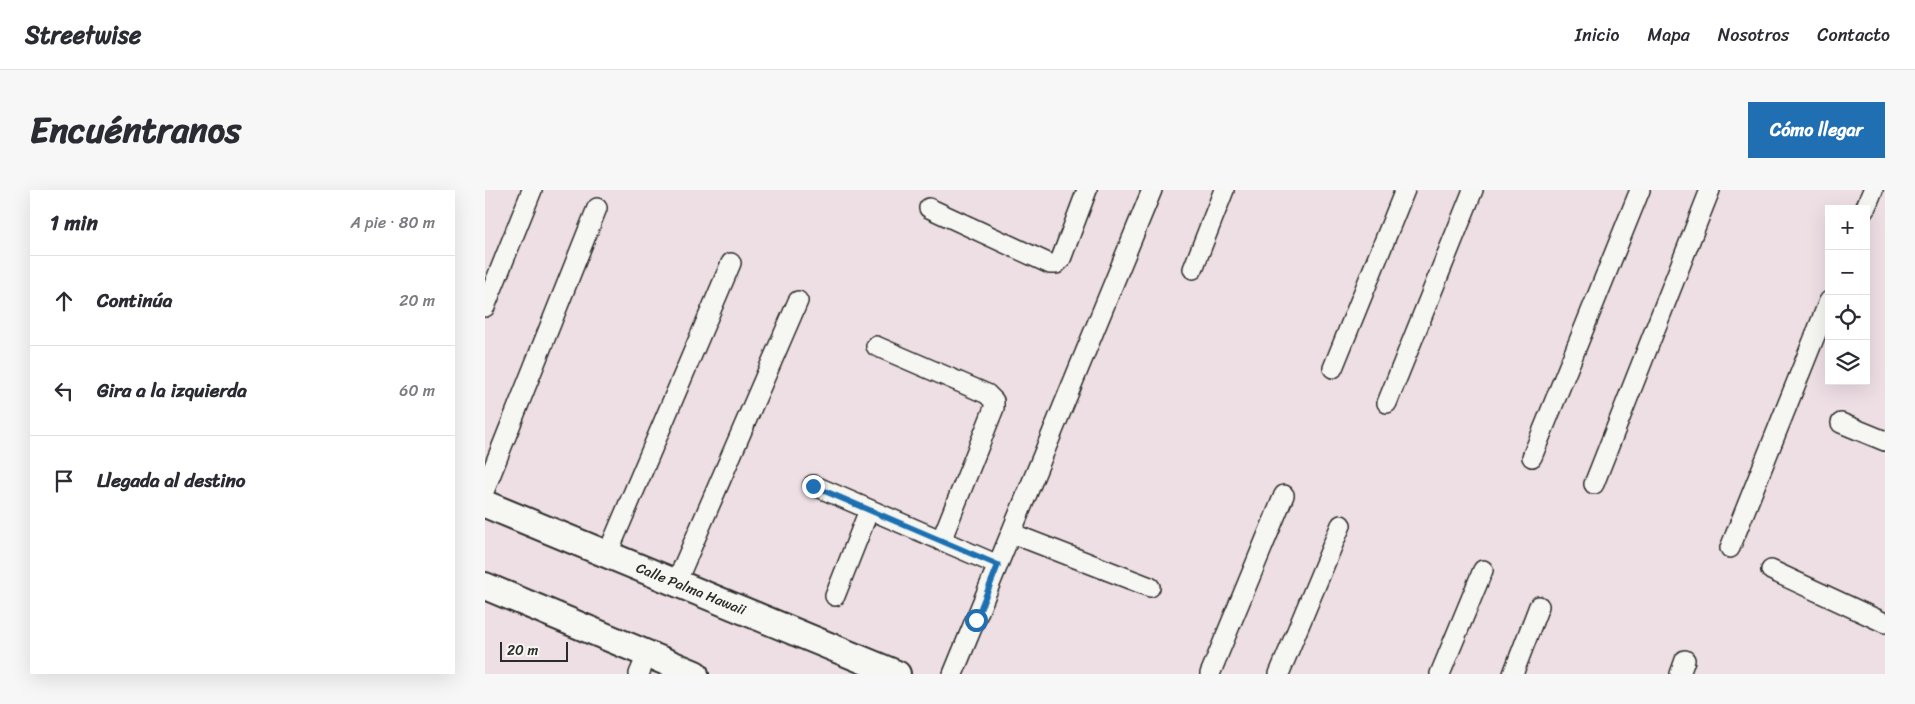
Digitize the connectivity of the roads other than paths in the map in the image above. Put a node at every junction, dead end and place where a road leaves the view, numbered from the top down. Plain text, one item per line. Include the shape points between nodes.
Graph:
1 (532, 190) edge
2 (1087, 190) edge
3 (1152, 190) edge
4 (1224, 190) edge
5 (1405, 190) edge
6 (1473, 190) edge
7 (1640, 190) edge
8 (1710, 190) edge
9 (1873, 190) edge
10 (1867, 205) edge
11 (597, 208) dead end
12 (929, 208) dead end
13 (731, 263) dead end
14 (1193, 270) dead end
15 (798, 301) dead end
16 (485, 307) edge
17 (1825, 311) edge
18 (876, 346) dead end
19 (1333, 368) dead end
20 (1387, 403) dead end
21 (1841, 423) dead end
22 (1885, 441) edge
23 (1532, 457) dead end
24 (1594, 484) dead end
25 (813, 486) dead end
26 (485, 489) edge
27 (1283, 495) dead end
28 (485, 504) edge
29 (869, 510) junction
30 (1341, 525) dead end
31 (1011, 533) junction
32 (941, 541) junction
33 (1731, 548) dead end
34 (607, 554) junction
35 (998, 565) junction
36 (1483, 570) dead end
37 (1771, 570) dead end
38 (676, 583) junction
39 (485, 586) edge
40 (1150, 587) dead end
41 (835, 596) dead end
42 (1539, 606) dead end
43 (1885, 623) edge
44 (643, 664) edge
45 (695, 674) edge
46 (897, 674) edge
47 (953, 674) edge
48 (1209, 674) edge
49 (1279, 674) edge
50 (1440, 674) edge
51 (1513, 674) edge

1 - 16 street
2 - 12 street via 1057,264 1050,264
3 - 31 street
4 - 14 street
5 - 19 street
6 - 20 street
7 - 23 street
8 - 24 street
9 - 10 street
11 - 26 street
13 - 34 street
15 - 38 street
17 - 33 street
18 - 32 street via 987,394 993,401 994,408
21 - 22 street
25 - 29 street
27 - 48 street
28 - 34 street, Calle Palma Hawaii
29 - 32 street
29 - 41 street
30 - 49 street
31 - 35 street
31 - 40 street
32 - 35 street
34 - 38 street, Calle Palma Hawaii
35 - 47 street
36 - 50 street
37 - 43 street
38 - 46 street, Calle Palma Hawaii
39 - 44 street
42 - 51 street
44 - 45 street

